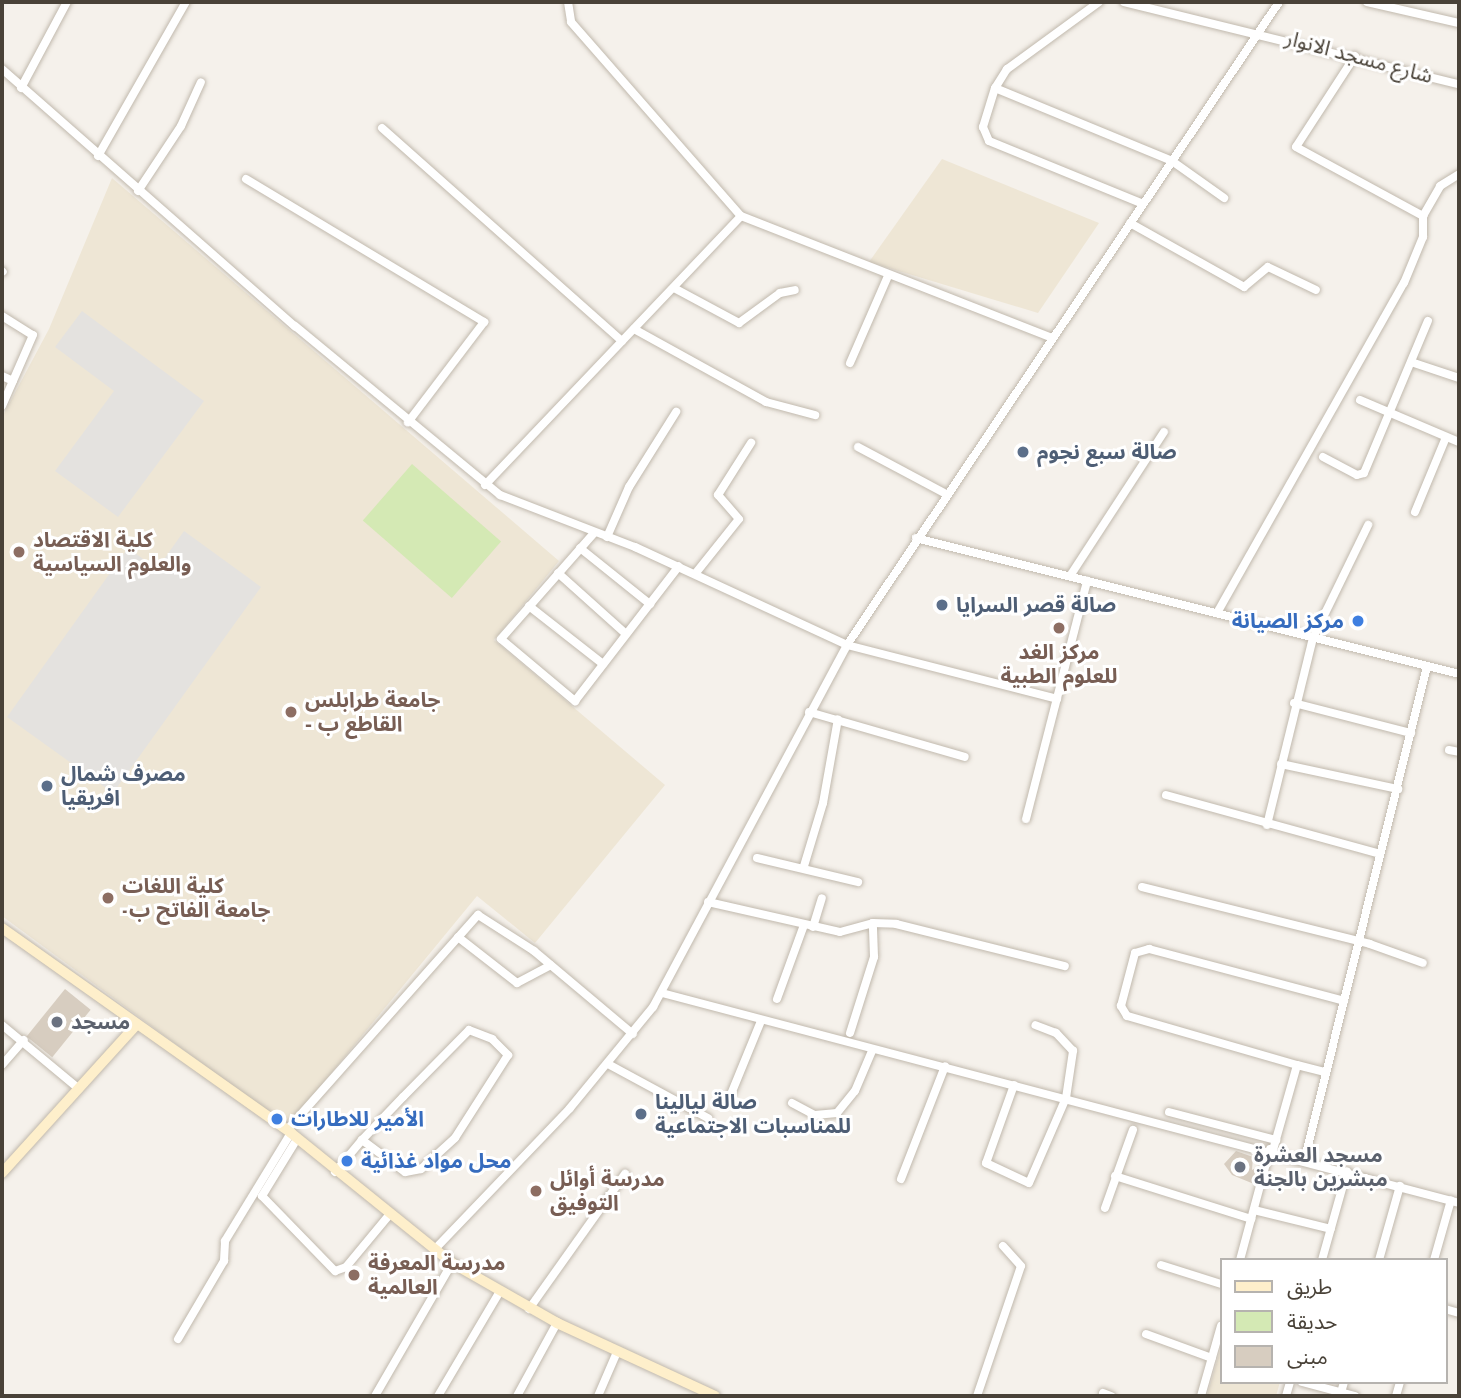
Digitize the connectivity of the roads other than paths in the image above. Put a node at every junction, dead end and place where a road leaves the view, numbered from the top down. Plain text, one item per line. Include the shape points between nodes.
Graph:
1 (67, 2) edge
2 (186, 2) edge
3 (568, 2) edge
4 (1099, 2) edge
5 (1124, 2) edge
6 (1279, 2) edge
7 (1367, 2) edge
8 (1459, 23) edge
9 (1259, 31) junction
10 (1355, 56) junction
11 (3, 73) edge
12 (201, 82) dead end
13 (1459, 84) edge
14 (21, 88) junction
15 (995, 88) junction
16 (382, 128) dead end
17 (98, 156) junction
18 (1172, 161) junction
19 (1459, 174) edge
20 (246, 180) dead end
21 (138, 191) junction
22 (1224, 198) dead end
23 (1143, 204) junction
24 (741, 216) junction
25 (1423, 216) junction
26 (1130, 223) junction
27 (888, 276) junction
28 (674, 288) junction
29 (795, 290) dead end
30 (1315, 290) dead end
31 (2, 316) edge
32 (1428, 321) dead end
33 (634, 329) junction
34 (1050, 337) junction
35 (622, 341) junction
36 (1411, 362) junction
37 (850, 363) dead end
38 (2, 376) edge
39 (1459, 378) edge
40 (13, 381) junction
41 (1360, 400) dead end
42 (2, 406) edge
43 (676, 412) dead end
44 (1389, 414) junction
45 (815, 415) dead end
46 (408, 422) junction
47 (1164, 432) dead end
48 (1446, 437) junction
49 (1459, 442) edge
50 (751, 443) dead end
51 (858, 447) dead end
52 (1323, 457) dead end
53 (485, 485) junction
54 (944, 493) junction
55 (1415, 512) dead end
56 (1368, 526) dead end
57 (594, 533) junction
58 (607, 537) junction
59 (916, 538) junction
60 (580, 548) junction
61 (679, 566) junction
62 (558, 573) junction
63 (695, 574) junction
64 (1070, 576) junction
65 (1087, 581) junction
66 (650, 604) junction
67 (529, 606) junction
68 (1217, 613) junction
69 (626, 634) junction
70 (1314, 638) junction
71 (847, 645) junction
72 (603, 664) junction
73 (1427, 666) junction
74 (1459, 674) edge
75 (1057, 699) junction
76 (1294, 704) junction
77 (809, 712) junction
78 (838, 719) junction
79 (1411, 733) junction
80 (1448, 750) dead end
81 (1459, 752) edge
82 (965, 757) dead end
83 (1281, 764) junction
84 (1398, 789) junction
85 (1166, 795) dead end
86 (1026, 819) dead end
87 (1267, 825) junction
88 (1380, 854) junction
89 (757, 858) dead end
90 (804, 866) junction
91 (858, 882) dead end
92 (1142, 887) dead end
93 (822, 898) dead end
94 (708, 902) junction
95 (873, 923) junction
96 (809, 926) junction
97 (2, 928) edge
98 (458, 937) junction
99 (1359, 942) junction
100 (1423, 964) dead end
101 (551, 965) junction
102 (1065, 966) dead end
103 (662, 993) junction
104 (777, 999) dead end
105 (1344, 1001) junction
106 (761, 1021) junction
107 (2, 1025) edge
108 (136, 1025) junction
109 (1035, 1025) dead end
110 (850, 1032) dead end
111 (633, 1034) junction
112 (24, 1040) junction
113 (872, 1051) junction
114 (608, 1064) junction
115 (2, 1065) edge
116 (1297, 1065) junction
117 (944, 1066) junction
118 (1326, 1072) junction
119 (1014, 1085) junction
120 (79, 1088) junction
121 (1066, 1098) junction
122 (729, 1099) dead end
123 (792, 1103) dead end
124 (1170, 1112) dead end
125 (708, 1118) dead end
126 (1133, 1130) dead end
127 (292, 1134) junction
128 (362, 1140) junction
129 (1276, 1140) junction
130 (1272, 1150) junction
131 (1305, 1158) junction
132 (1347, 1171) junction
133 (335, 1172) junction
134 (2, 1173) edge
135 (625, 1174) dead end
136 (1115, 1176) junction
137 (901, 1179) dead end
138 (1400, 1186) junction
139 (1455, 1202) edge
140 (1105, 1208) dead end
141 (390, 1214) junction
142 (1252, 1215) junction
143 (1331, 1229) junction
144 (1003, 1246) dead end
145 (435, 1249) junction
146 (1241, 1258) edge
147 (1323, 1258) edge
148 (1380, 1258) edge
149 (1435, 1258) edge
150 (452, 1263) junction
151 (1161, 1265) dead end
152 (1220, 1284) edge
153 (499, 1293) junction
154 (530, 1309) junction
155 (556, 1323) junction
156 (1220, 1330) edge
157 (1146, 1334) dead end
158 (178, 1339) dead end
159 (617, 1352) junction
160 (1213, 1358) junction
161 (1308, 1384) edge
162 (440, 1394) edge
163 (1341, 1394) edge
164 (374, 1396) edge
165 (452, 1396) edge
166 (517, 1396) edge
167 (598, 1396) edge
168 (715, 1396) edge
169 (978, 1396) edge
170 (1200, 1396) edge
171 (1354, 1396) edge

1 - 14 street
2 - 17 street
3 - 24 street via 570,22
4 - 15 street via 1007,69
5 - 9 street, شارع مسجد الانوار
6 - 9 street
7 - 8 street
9 - 10 street, شارع مسجد الانوار
9 - 18 street
10 - 13 street, شارع مسجد الانوار
10 - 25 street via 1296,147
11 - 14 street
12 - 21 street via 181,126
14 - 17 street
15 - 18 street
15 - 23 street via 983,127 989,141
16 - 35 street
17 - 21 street
18 - 22 street
18 - 23 street
19 - 25 street via 1440,186
20 - 46 street via 484,321
21 - 46 street
23 - 26 street
24 - 27 street
24 - 28 street
25 - 68 street via 1423,237 1404,283
26 - 30 street via 1244,287 1268,267
26 - 34 street
27 - 34 street
27 - 37 street
28 - 29 street via 739,323 780,292
28 - 33 street
31 - 40 street via 33,335
32 - 36 street
33 - 35 street
33 - 45 street via 766,402
34 - 54 street
35 - 53 street
36 - 39 street
36 - 44 street
38 - 40 street
40 - 42 street
41 - 44 street
43 - 58 street via 629,487
44 - 48 street
44 - 52 street via 1363,474
46 - 53 street
47 - 64 street
48 - 49 street
48 - 55 street
50 - 63 street via 718,495 739,519
51 - 54 street
53 - 57 street via 514,503
54 - 59 street
56 - 70 street
57 - 58 street
57 - 60 street
58 - 61 street
59 - 64 street
59 - 71 street
60 - 62 street
60 - 66 street
61 - 63 street
61 - 66 street
62 - 67 street
62 - 69 street
63 - 71 street
64 - 65 street
65 - 68 street
65 - 75 street
66 - 69 street
67 - 72 street
67 - 72 street via 501,639 575,701
68 - 70 street
69 - 72 street
70 - 73 street
70 - 76 street
71 - 75 street
71 - 77 street
73 - 74 street
73 - 79 street
75 - 86 street
76 - 79 street
76 - 83 street
77 - 78 street
77 - 94 street
78 - 82 street
78 - 90 street via 828,785
79 - 84 street
80 - 81 street
83 - 84 street
83 - 87 street
84 - 88 street
85 - 87 street
87 - 88 street
88 - 99 street
89 - 90 street
90 - 91 street
92 - 99 street
93 - 96 street
94 - 96 street
94 - 103 street
95 - 96 street via 840,932
95 - 102 street via 896,924
95 - 110 street via 874,957
96 - 104 street
97 - 108 street
98 - 101 street via 517,983
98 - 101 street via 483,915
98 - 127 street
99 - 100 street
99 - 105 street
101 - 111 street
103 - 106 street
103 - 111 street
105 - 116 street via 1149,949 1135,953 1121,1006 1127,1016
105 - 118 street
106 - 113 street
106 - 122 street
107 - 112 street
108 - 120 street
108 - 127 street
109 - 121 street via 1070,1044
111 - 114 street
112 - 115 street
112 - 120 street
113 - 117 street
113 - 123 street via 855,1091 836,1113 815,1115
114 - 125 street
114 - 145 street
116 - 118 street
116 - 129 street
117 - 119 street
117 - 137 street
118 - 131 street
119 - 121 street
119 - 121 street via 986,1163 1026,1182 1035,1178
120 - 134 street
121 - 130 street
124 - 129 street
126 - 136 street
127 - 133 street
127 - 141 street via 262,1196 335,1271 346,1267
127 - 158 street via 225,1241 224,1261
128 - 128 street via 405,1172 421,1169 455,1138 508,1055 492,1039 469,1030
128 - 133 street
129 - 130 street
130 - 131 street
130 - 142 street
131 - 132 street
132 - 138 street
132 - 143 street
133 - 141 street
135 - 154 street
136 - 140 street
136 - 142 street
138 - 139 street
138 - 148 street
139 - 149 street
141 - 145 street
142 - 143 street
142 - 146 street
143 - 147 street
144 - 169 street via 1021,1266
145 - 150 street
150 - 153 street
150 - 164 street
151 - 152 street
153 - 154 street
153 - 162 street
154 - 155 street
155 - 159 street
155 - 166 street
156 - 160 street
157 - 160 street
159 - 167 street
159 - 168 street
160 - 170 street
161 - 163 street
162 - 165 street
163 - 171 street

